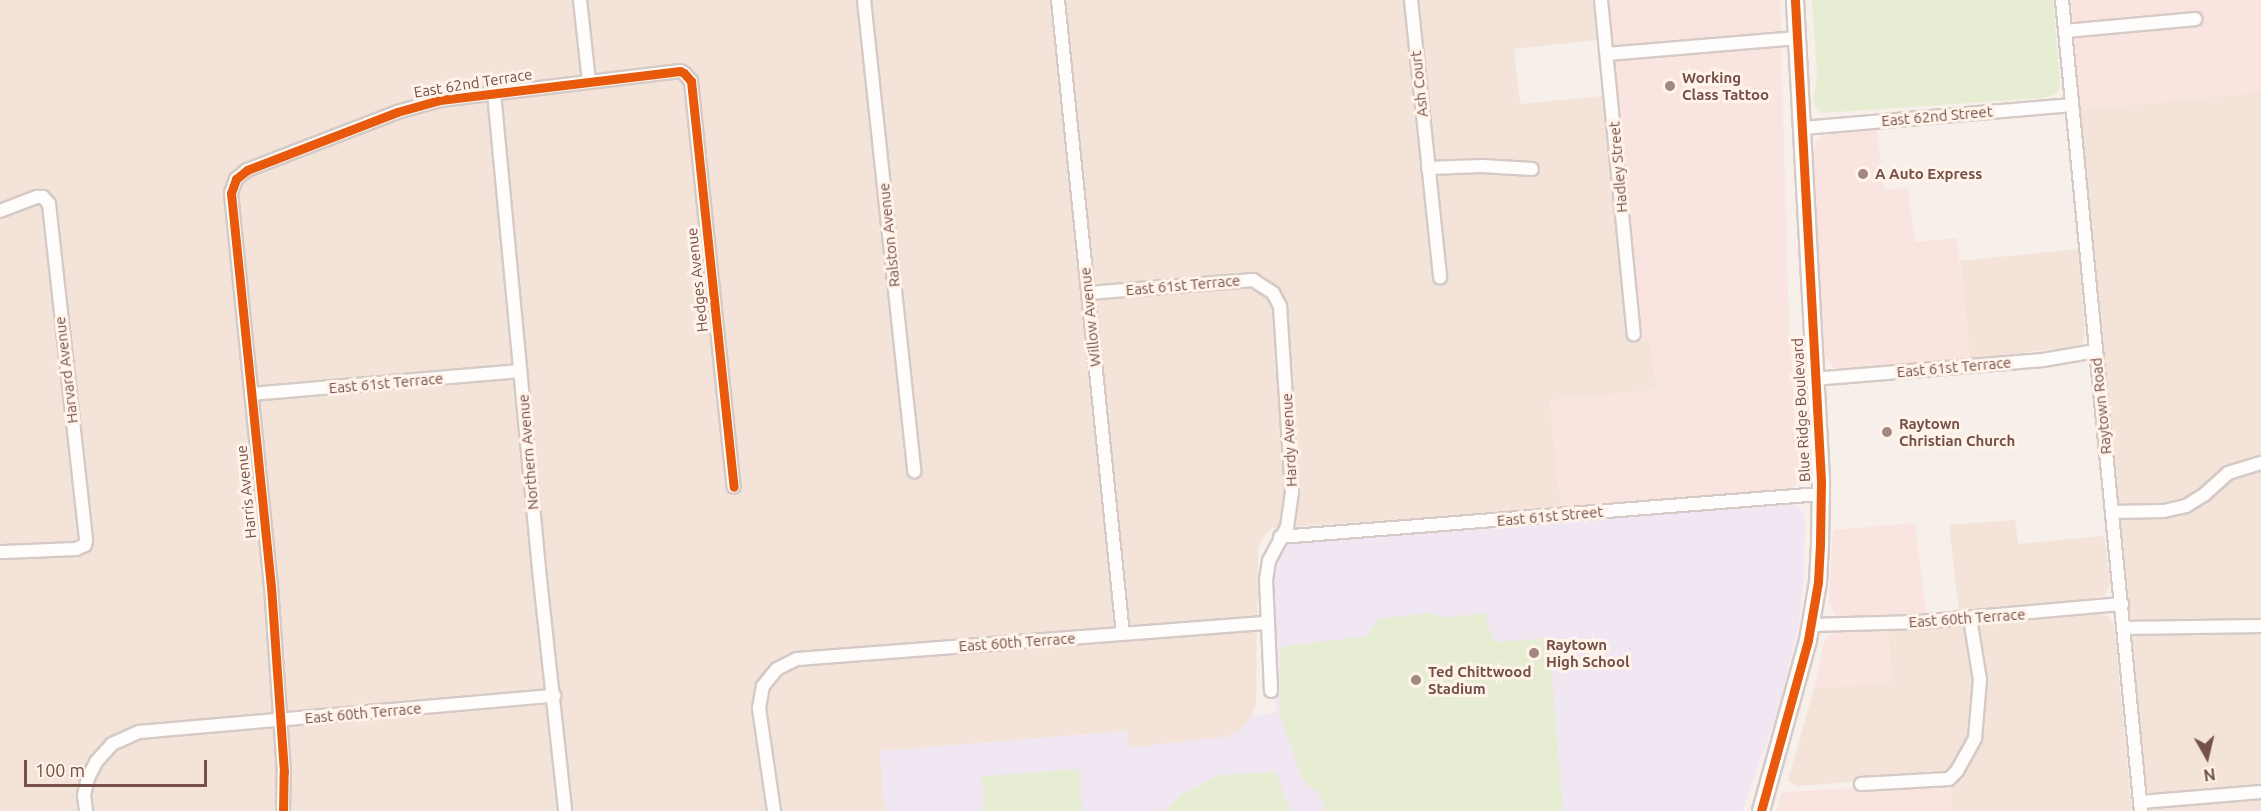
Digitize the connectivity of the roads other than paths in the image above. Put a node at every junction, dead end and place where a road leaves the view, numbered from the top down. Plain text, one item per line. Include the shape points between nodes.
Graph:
1 (580, 0) edge
2 (864, 0) edge
3 (1058, 0) edge
4 (1411, 0) edge
5 (1601, 0) edge
6 (1795, 0) edge
7 (2062, 0) edge
8 (2195, 20) dead end
9 (2066, 31) junction
10 (1797, 39) junction
11 (1607, 54) junction
12 (684, 73) joint
13 (589, 82) junction
14 (494, 93) junction
15 (2072, 105) junction
16 (1803, 128) junction
17 (1428, 168) junction
18 (1532, 169) dead end
19 (241, 174) joint
20 (0, 211) edge
21 (1440, 277) dead end
22 (1088, 293) junction
23 (1273, 293) joint
24 (1634, 334) dead end
25 (2095, 351) junction
26 (520, 371) junction
27 (1813, 379) junction
28 (251, 394) junction
29 (2261, 464) edge
30 (914, 471) dead end
31 (734, 487) dead end
32 (1820, 494) junction
33 (2113, 512) junction
34 (1280, 537) junction
35 (0, 552) edge
36 (2122, 604) junction
37 (1970, 618) junction
38 (1268, 623) junction
39 (1811, 625) junction
40 (2261, 626) edge
41 (2124, 628) junction
42 (1123, 634) junction
43 (1270, 691) dead end
44 (554, 696) junction
45 (280, 721) junction
46 (1861, 783) dead end
47 (2261, 792) edge
48 (2141, 807) edge
49 (86, 811) edge
50 (283, 811) edge
51 (565, 811) edge
52 (774, 811) edge
53 (1761, 811) edge

1 - 13 street
2 - 30 street, Ralston Avenue
3 - 22 street, Willow Avenue
4 - 17 street, Ash Court
5 - 11 street, Hadley Street
6 - 10 street, Blue Ridge Boulevard
7 - 9 street, Raytown Road
8 - 9 street
9 - 15 street, Raytown Road
10 - 11 street
10 - 16 street, Blue Ridge Boulevard
11 - 24 street, Hadley Street
12 - 13 street, East 62nd Terrace
12 - 31 street, Hedges Avenue via 691,81
13 - 14 street, East 62nd Terrace
14 - 19 street, East 62nd Terrace via 397,111
14 - 26 street, Northern Avenue
15 - 16 street, East 62nd Street
15 - 25 street, Raytown Road
16 - 27 street, Blue Ridge Boulevard
17 - 18 street via 1482,165
17 - 21 street, Ash Court
19 - 28 street, Harris Avenue via 231,193
20 - 35 street, Harvard Avenue via 43,197 50,204 85,545 76,549
22 - 23 street, East 61st Terrace via 1253,280
22 - 42 street, Willow Avenue
23 - 34 street, Hardy Avenue via 1282,316 1292,492 1287,527
25 - 27 street, East 61st Terrace via 2043,360
25 - 33 street, Raytown Road
26 - 28 street, East 61st Terrace
26 - 44 street, Northern Avenue
27 - 32 street, Blue Ridge Boulevard
28 - 45 street, Harris Avenue
29 - 33 street via 2228,473 2186,506 2164,511
32 - 34 street, East 61st Street
32 - 39 street, Blue Ridge Boulevard via 1819,562
33 - 36 street, Raytown Road
34 - 38 street, Hardy Avenue via 1269,561 1266,580
36 - 37 street, East 60th Terrace
36 - 41 street, Raytown Road
37 - 39 street, East 60th Terrace
37 - 46 street via 1980,681 1975,738 1957,771 1949,778
38 - 42 street, East 60th Terrace
38 - 43 street, Hardy Avenue
39 - 53 street, Blue Ridge Boulevard
40 - 41 street
41 - 48 street, Raytown Road
42 - 52 street, East 60th Terrace via 797,659 777,669 763,686 759,708
44 - 45 street, East 60th Terrace
44 - 51 street, Northern Avenue
45 - 49 street, East 60th Terrace via 139,732 112,744 88,778
45 - 50 street, Harris Avenue
47 - 48 street

